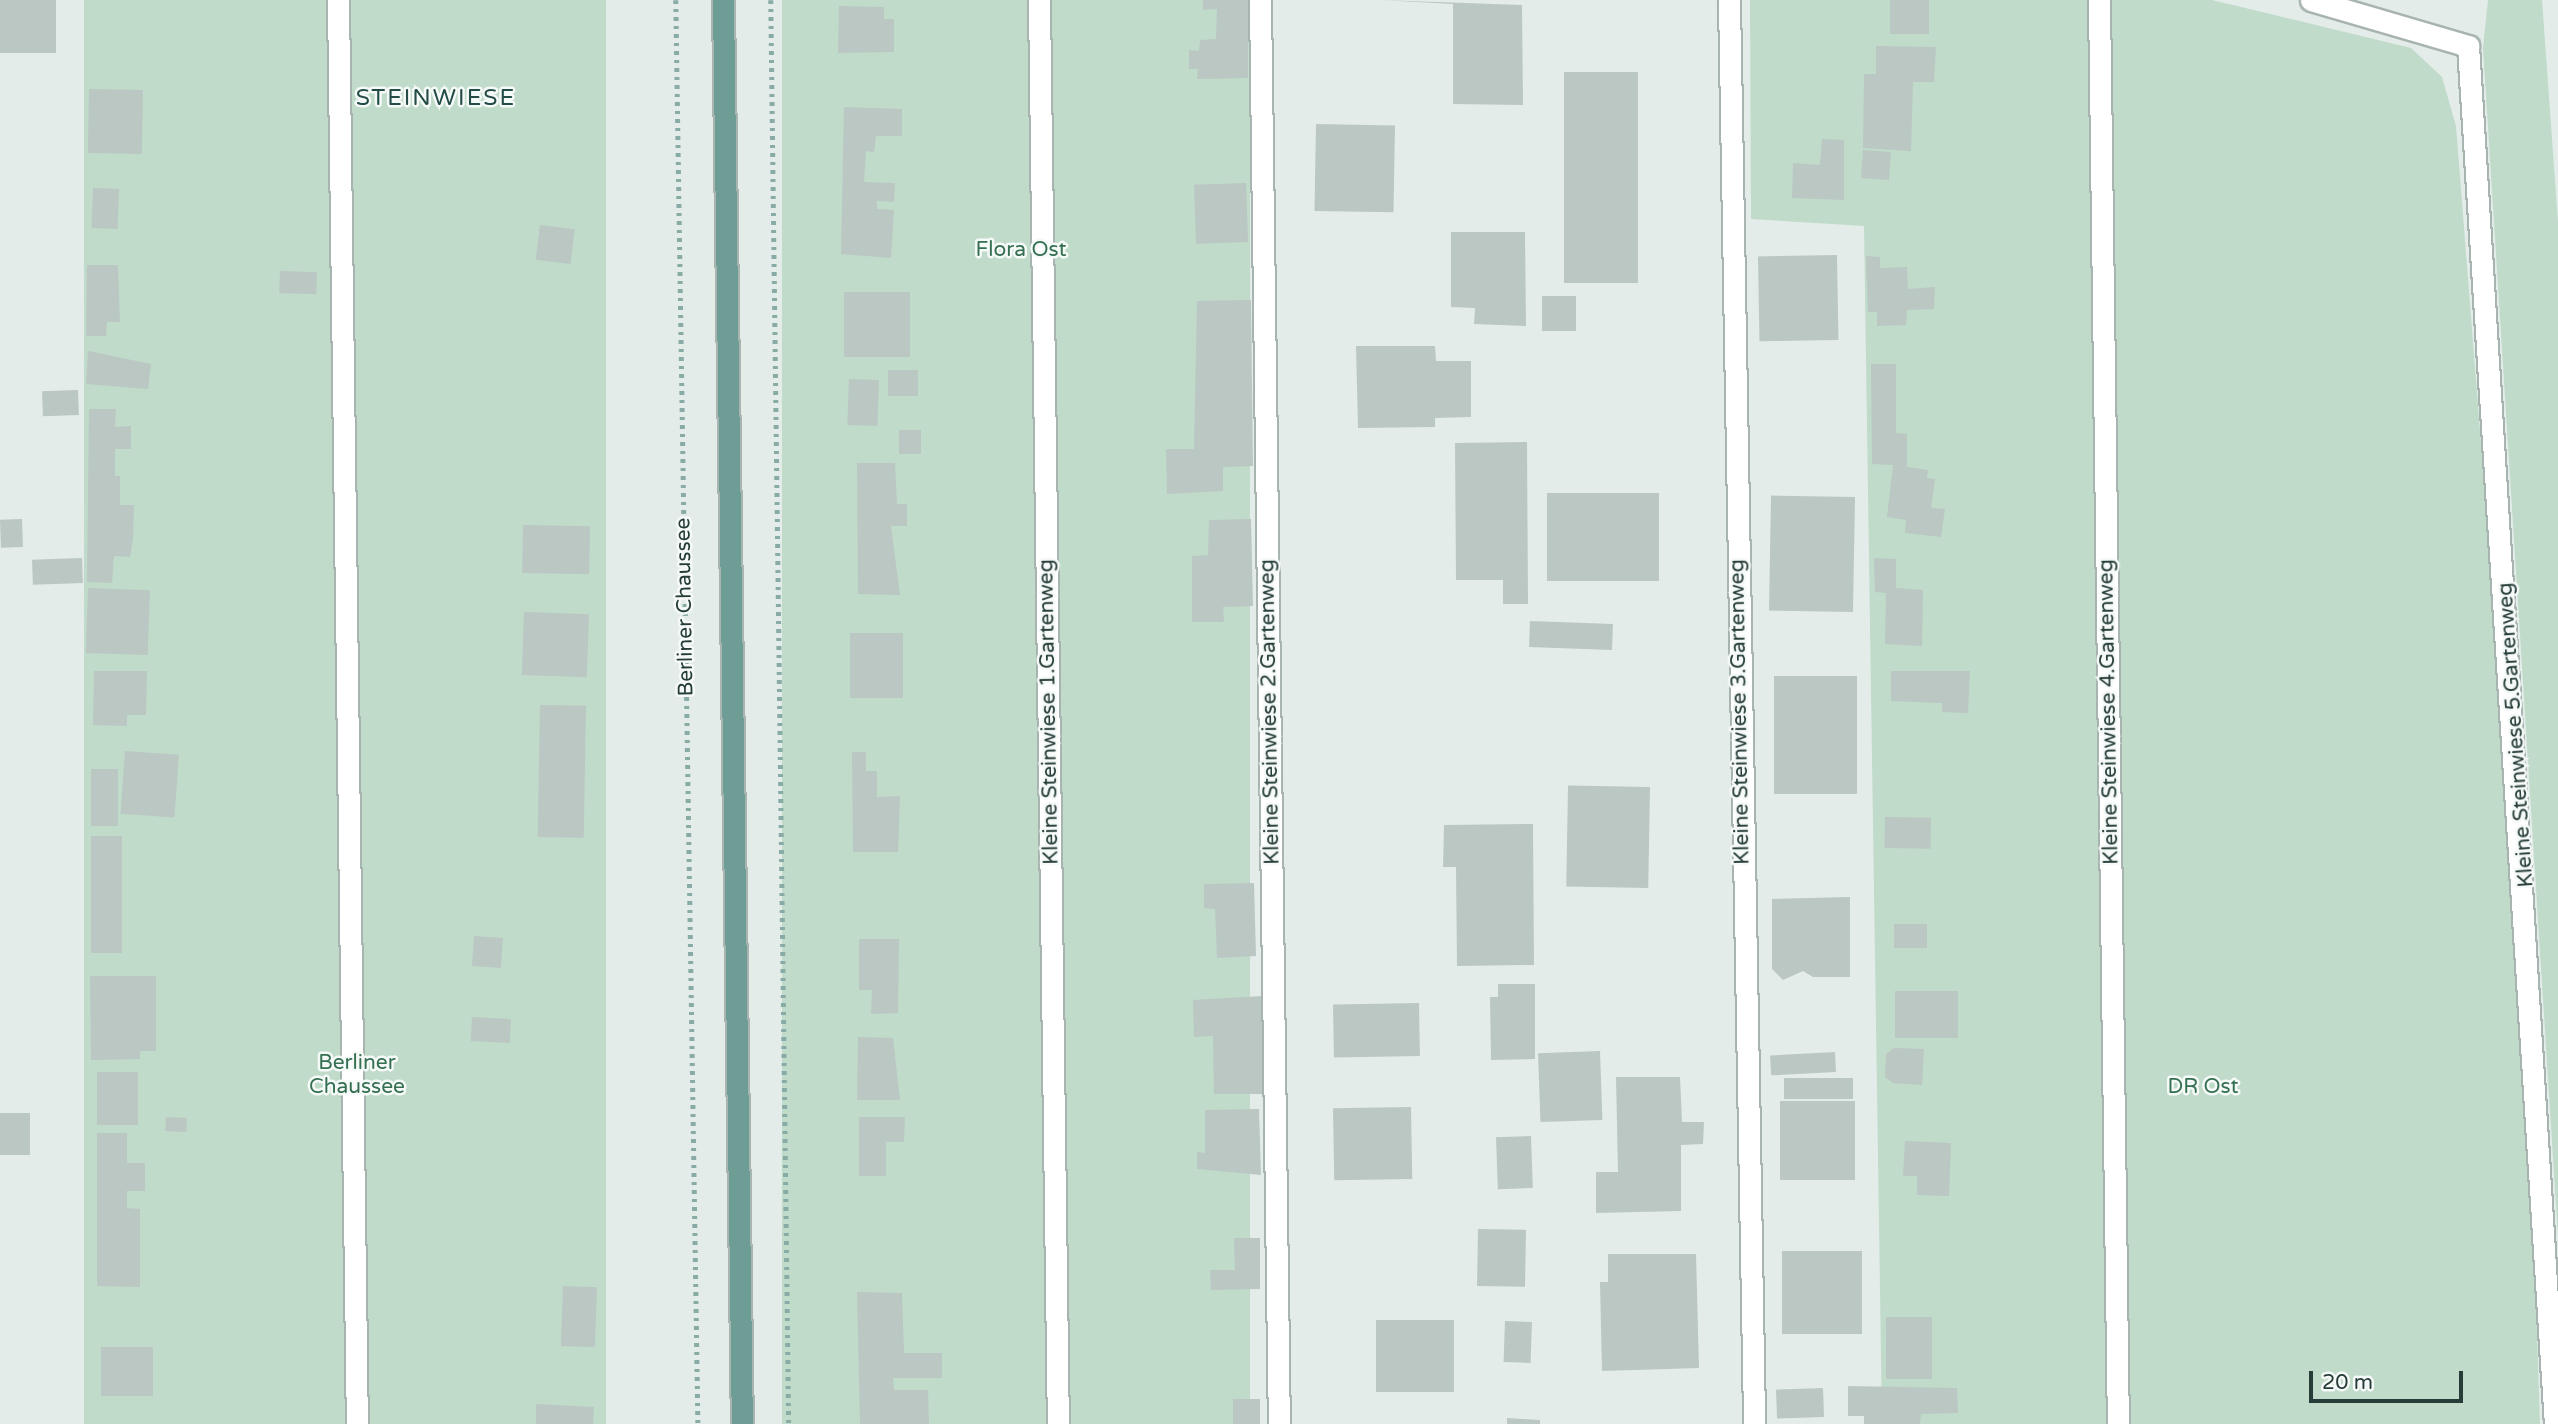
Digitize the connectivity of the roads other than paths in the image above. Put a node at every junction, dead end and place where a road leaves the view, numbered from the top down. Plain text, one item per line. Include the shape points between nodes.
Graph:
1 (338, 0) edge
2 (723, 0) edge
3 (1039, 0) edge
4 (1260, 0) edge
5 (1729, 0) edge
6 (2099, 0) edge
7 (2311, 0) edge
8 (358, 1424) edge
9 (741, 1424) edge
10 (1058, 1424) edge
11 (1279, 1424) edge
12 (1754, 1424) edge
13 (2118, 1424) edge
14 (2555, 1424) edge

1 - 8 lane
2 - 9 main road
3 - 10 lane, Kleine Steinwiese 1.Gartenweg
4 - 11 lane, Kleine Steinwiese 2.Gartenweg
5 - 12 lane, Kleine Steinwiese 3.Gartenweg
6 - 13 lane, Kleine Steinwiese 4.Gartenweg
7 - 14 lane, Kleine Steinwiese 5.Gartenweg via 2468,46 2514,693

